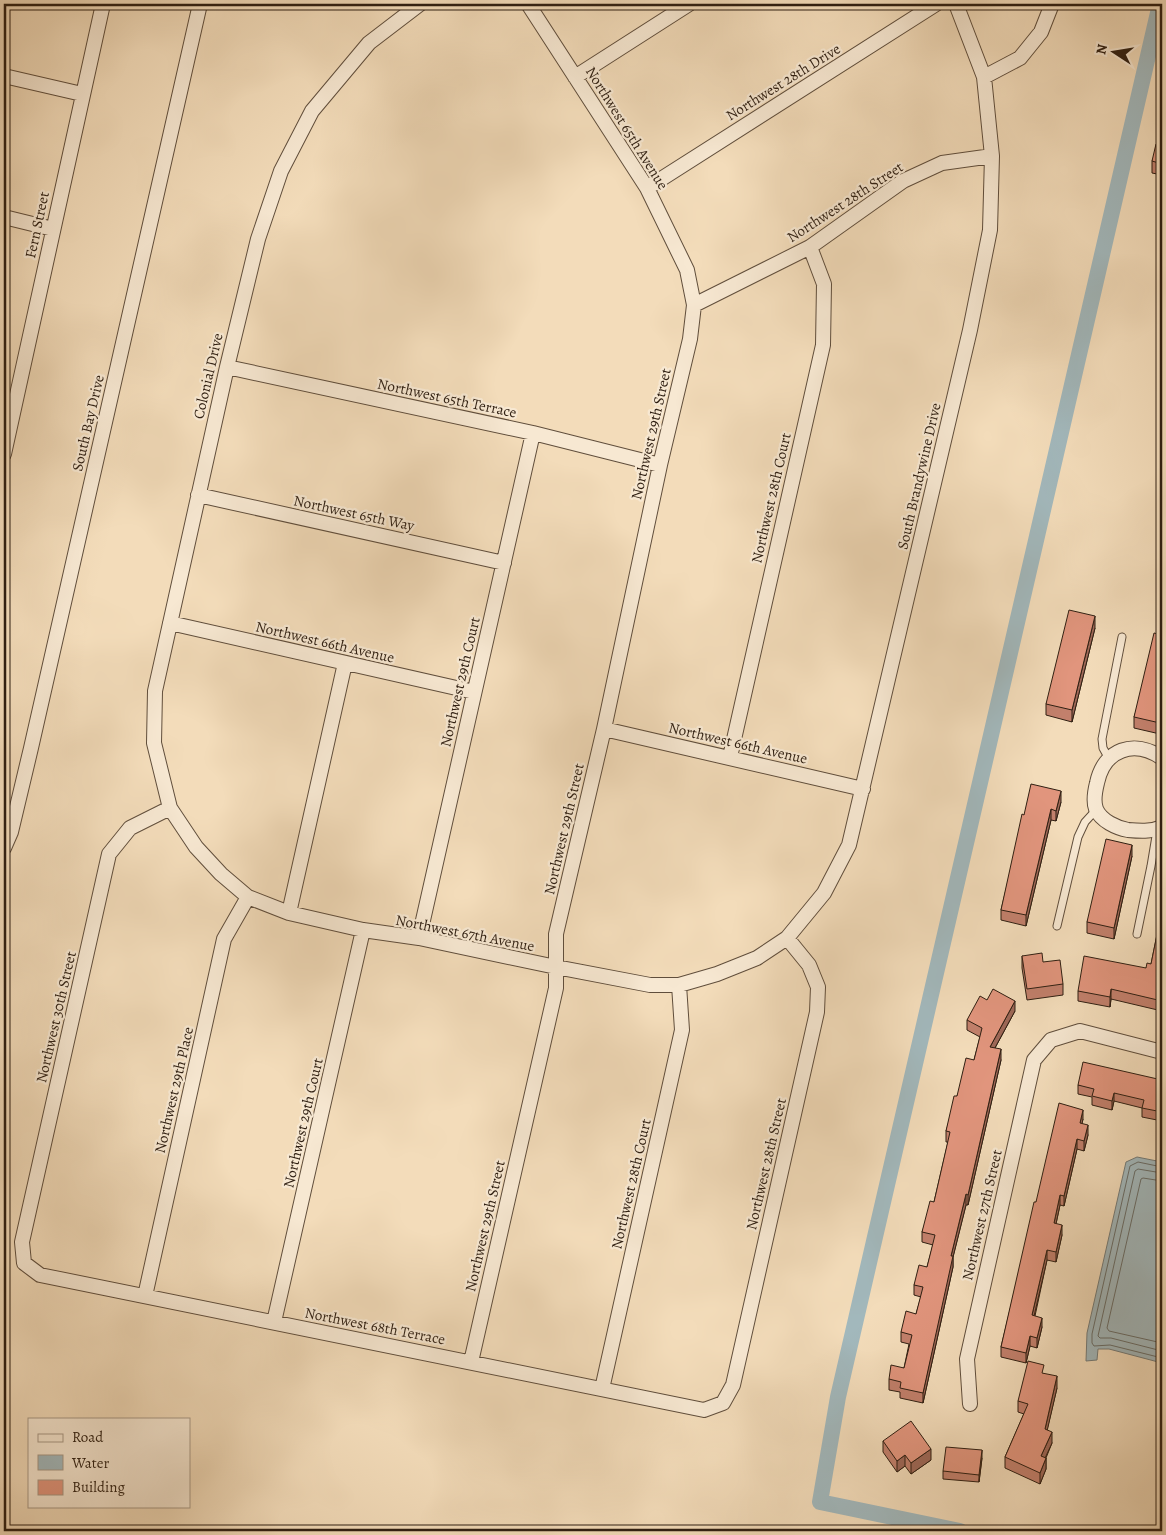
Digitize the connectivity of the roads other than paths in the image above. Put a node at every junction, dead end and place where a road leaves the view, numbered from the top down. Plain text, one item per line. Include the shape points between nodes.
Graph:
1 (103, 4) edge
2 (200, 4) edge
3 (420, 4) edge
4 (528, 4) edge
5 (689, 4) edge
6 (936, 4) edge
7 (956, 4) edge
8 (1052, 4) edge
9 (4, 76) edge
10 (575, 77) junction
11 (984, 77) junction
12 (82, 94) junction
13 (992, 156) junction
14 (647, 188) junction
15 (4, 217) edge
16 (54, 229) junction
17 (810, 247) junction
18 (694, 305) junction
19 (227, 367) junction
20 (533, 433) junction
21 (4, 454) edge
22 (660, 465) junction
23 (198, 495) junction
24 (504, 563) junction
25 (170, 623) junction
26 (1122, 637) dead end
27 (345, 663) junction
28 (474, 692) junction
29 (604, 729) junction
30 (730, 757) junction
31 (1108, 757) junction
32 (1162, 758) edge
33 (863, 789) junction
34 (170, 808) junction
35 (1096, 810) junction
36 (1160, 828) edge
37 (4, 848) edge
38 (248, 897) junction
39 (289, 913) junction
40 (1057, 926) dead end
41 (363, 930) junction
42 (1137, 934) dead end
43 (419, 938) junction
44 (787, 938) junction
45 (556, 968) junction
46 (679, 985) junction
47 (1162, 1052) edge
48 (24, 1263) joint
49 (144, 1296) junction
50 (274, 1322) junction
51 (471, 1362) junction
52 (602, 1389) junction
53 (723, 1402) joint
54 (970, 1404) dead end

1 - 12 street, Fern Street
2 - 37 street, South Bay Drive via 31,748 11,832
3 - 19 street, Colonial Drive via 369,44 312,111 281,171 263,222
4 - 10 street, Northwest 65th Avenue
5 - 10 street
6 - 14 street, Northwest 28th Drive
7 - 11 street, South Brandywine Drive
8 - 11 street via 1041,32 1020,58
9 - 12 street
10 - 14 street, Northwest 65th Avenue
11 - 13 street, South Brandywine Drive
12 - 16 street, Fern Street
13 - 17 street, Northwest 28th Street via 942,163 903,181
13 - 33 street, South Brandywine Drive via 990,230 972,321
14 - 18 street, Northwest 65th Avenue via 687,270
15 - 16 street
16 - 21 street, Fern Street
17 - 18 street, Northwest 28th Street
17 - 30 street, Northwest 28th Court via 824,284 822,345
18 - 22 street, Northwest 29th Street via 690,339
19 - 20 street, Northwest 65th Terrace
19 - 23 street, Colonial Drive
20 - 22 street, Northwest 65th Terrace
20 - 24 street, Northwest 29th Court
22 - 29 street, Northwest 29th Street
23 - 24 street, Northwest 65th Way
23 - 25 street, Colonial Drive
24 - 28 street, Northwest 29th Court
25 - 27 street, Northwest 66th Avenue
25 - 34 street, Colonial Drive via 155,691 154,743
26 - 31 lane via 1102,739
27 - 28 street, Northwest 66th Avenue
27 - 39 street
28 - 43 street, Northwest 29th Court
29 - 30 street, Northwest 66th Avenue
29 - 45 street, Northwest 29th Street via 556,934
30 - 33 street, Northwest 66th Avenue
31 - 32 street via 1119,751 1135,749 1153,752
31 - 35 street via 1094,793
33 - 44 street, South Brandywine Drive via 849,845 824,893
34 - 38 street, Northwest 67th Avenue via 196,847
34 - 48 street, Northwest 30th Street via 130,828 109,854 22,1242
35 - 36 street via 1108,822 1123,829
35 - 40 lane via 1084,822 1078,838
36 - 42 lane
38 - 39 street, Northwest 67th Avenue
38 - 49 street, Northwest 29th Place via 224,939
39 - 41 street, Northwest 67th Avenue
41 - 43 street, Northwest 67th Avenue
41 - 50 street, Northwest 29th Court
43 - 45 street, Northwest 67th Avenue
44 - 46 street, Northwest 67th Avenue via 757,958
44 - 53 street, Northwest 28th Street via 809,965 818,987 817,1012 733,1385
45 - 46 street, Northwest 67th Avenue via 650,985
45 - 51 street, Northwest 29th Street via 556,988
46 - 52 street, Northwest 28th Court via 682,1030
47 - 54 street, Northwest 27th Street via 1080,1031 1051,1040 1034,1060 967,1359
48 - 49 street, Northwest 68th Terrace via 40,1275
49 - 50 street, Northwest 68th Terrace
50 - 51 street, Northwest 68th Terrace
51 - 52 street, Northwest 68th Terrace
52 - 53 street, Northwest 68th Terrace via 704,1410

